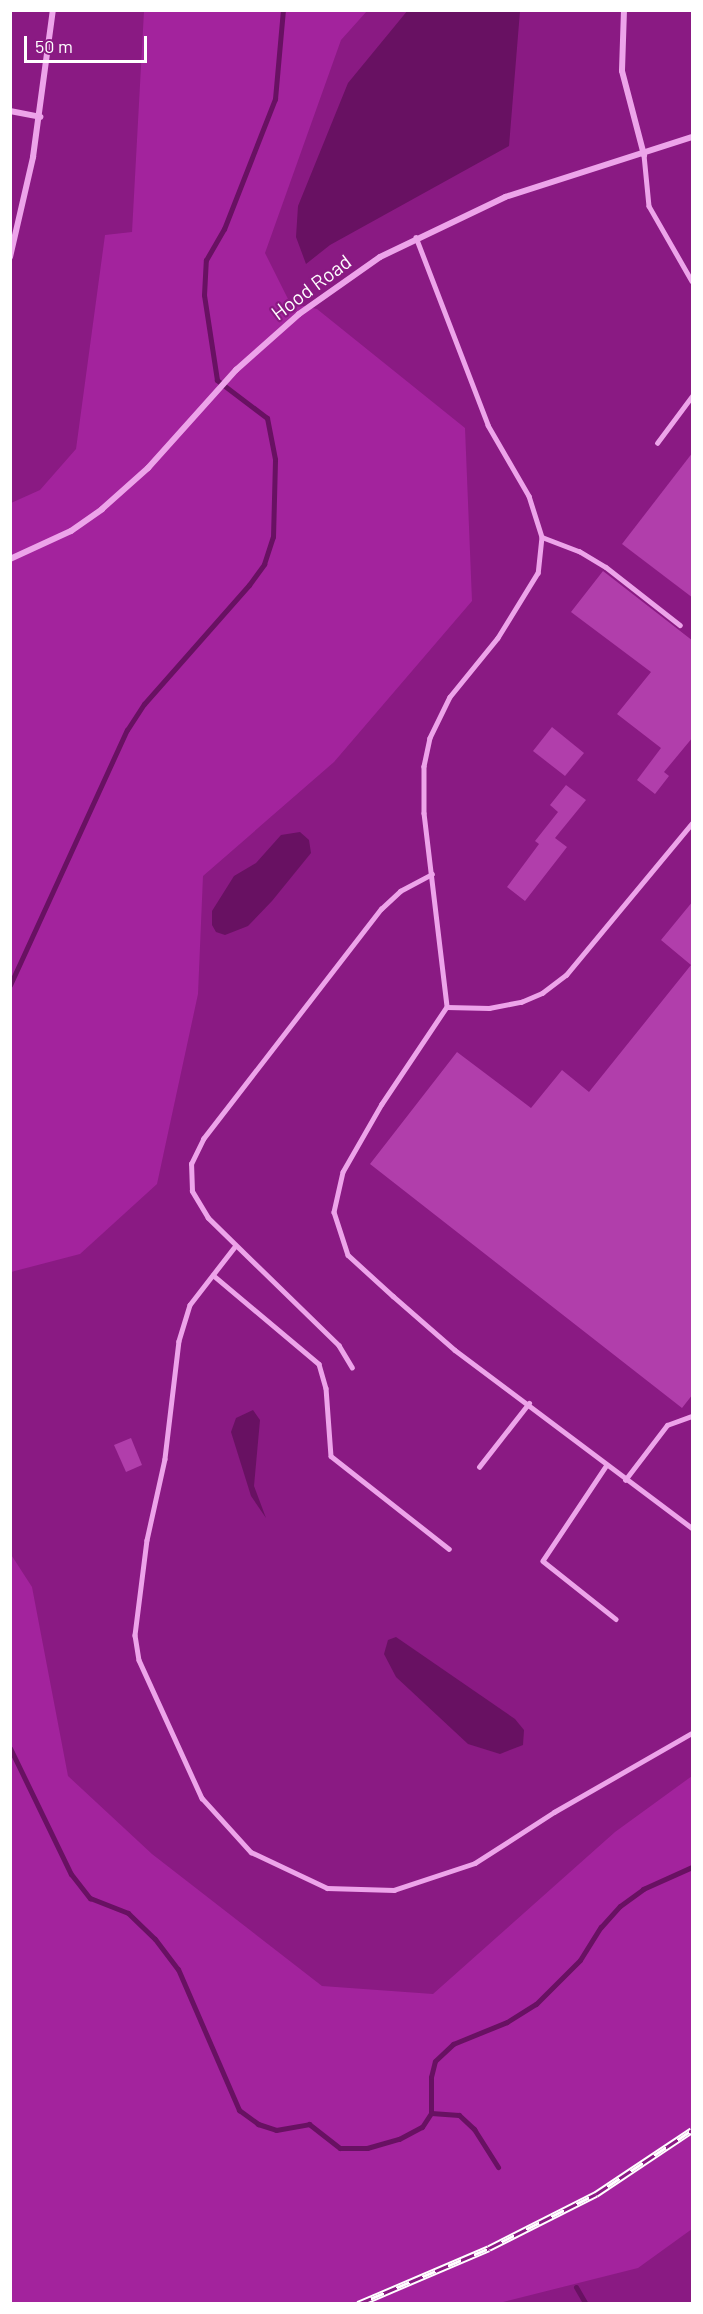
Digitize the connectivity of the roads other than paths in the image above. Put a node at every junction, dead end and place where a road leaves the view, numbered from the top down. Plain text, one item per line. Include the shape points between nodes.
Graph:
1 (53, 10) edge
2 (624, 10) edge
3 (10, 111) edge
4 (40, 117) junction
5 (693, 137) edge
6 (644, 155) junction
7 (416, 237) junction
8 (10, 256) edge
9 (693, 281) edge
10 (693, 396) edge
11 (657, 443) dead end
12 (542, 537) junction
13 (10, 559) edge
14 (680, 625) dead end
15 (693, 823) edge
16 (432, 874) junction
17 (447, 1007) junction
18 (234, 1247) junction
19 (213, 1275) junction
20 (352, 1368) dead end
21 (529, 1403) junction
22 (693, 1416) edge
23 (607, 1465) junction
24 (479, 1467) dead end
25 (625, 1480) junction
26 (693, 1528) edge
27 (449, 1549) dead end
28 (616, 1618) dead end
29 (693, 1733) edge

1 - 4 street
2 - 6 street via 622,71
3 - 4 street
4 - 8 street
5 - 6 street, Hood Road
6 - 7 street, Hood Road via 505,197
6 - 9 lane via 649,206
7 - 12 lane via 488,425 529,496
7 - 13 street, Hood Road via 336,285 236,370 148,468 102,509 70,531
10 - 11 lane
12 - 14 lane via 579,551 606,567
12 - 16 lane via 538,573 498,638 450,697 430,738 424,766 424,813
15 - 17 lane via 566,975 542,993 489,1008
16 - 17 lane
16 - 18 lane via 400,891 381,909 203,1139 190,1164 192,1191 208,1218
17 - 21 lane via 382,1104 343,1172 334,1212 348,1255 455,1350
18 - 19 lane
18 - 20 lane via 339,1346
19 - 27 lane via 319,1364 326,1388 331,1456
19 - 29 lane via 190,1305 180,1341 165,1459 147,1540 135,1635 139,1660 202,1798 251,1852 327,1888 394,1890 475,1863 554,1812
21 - 23 lane
21 - 24 lane
22 - 25 lane via 667,1425
23 - 25 lane
23 - 28 lane via 543,1561
25 - 26 lane

